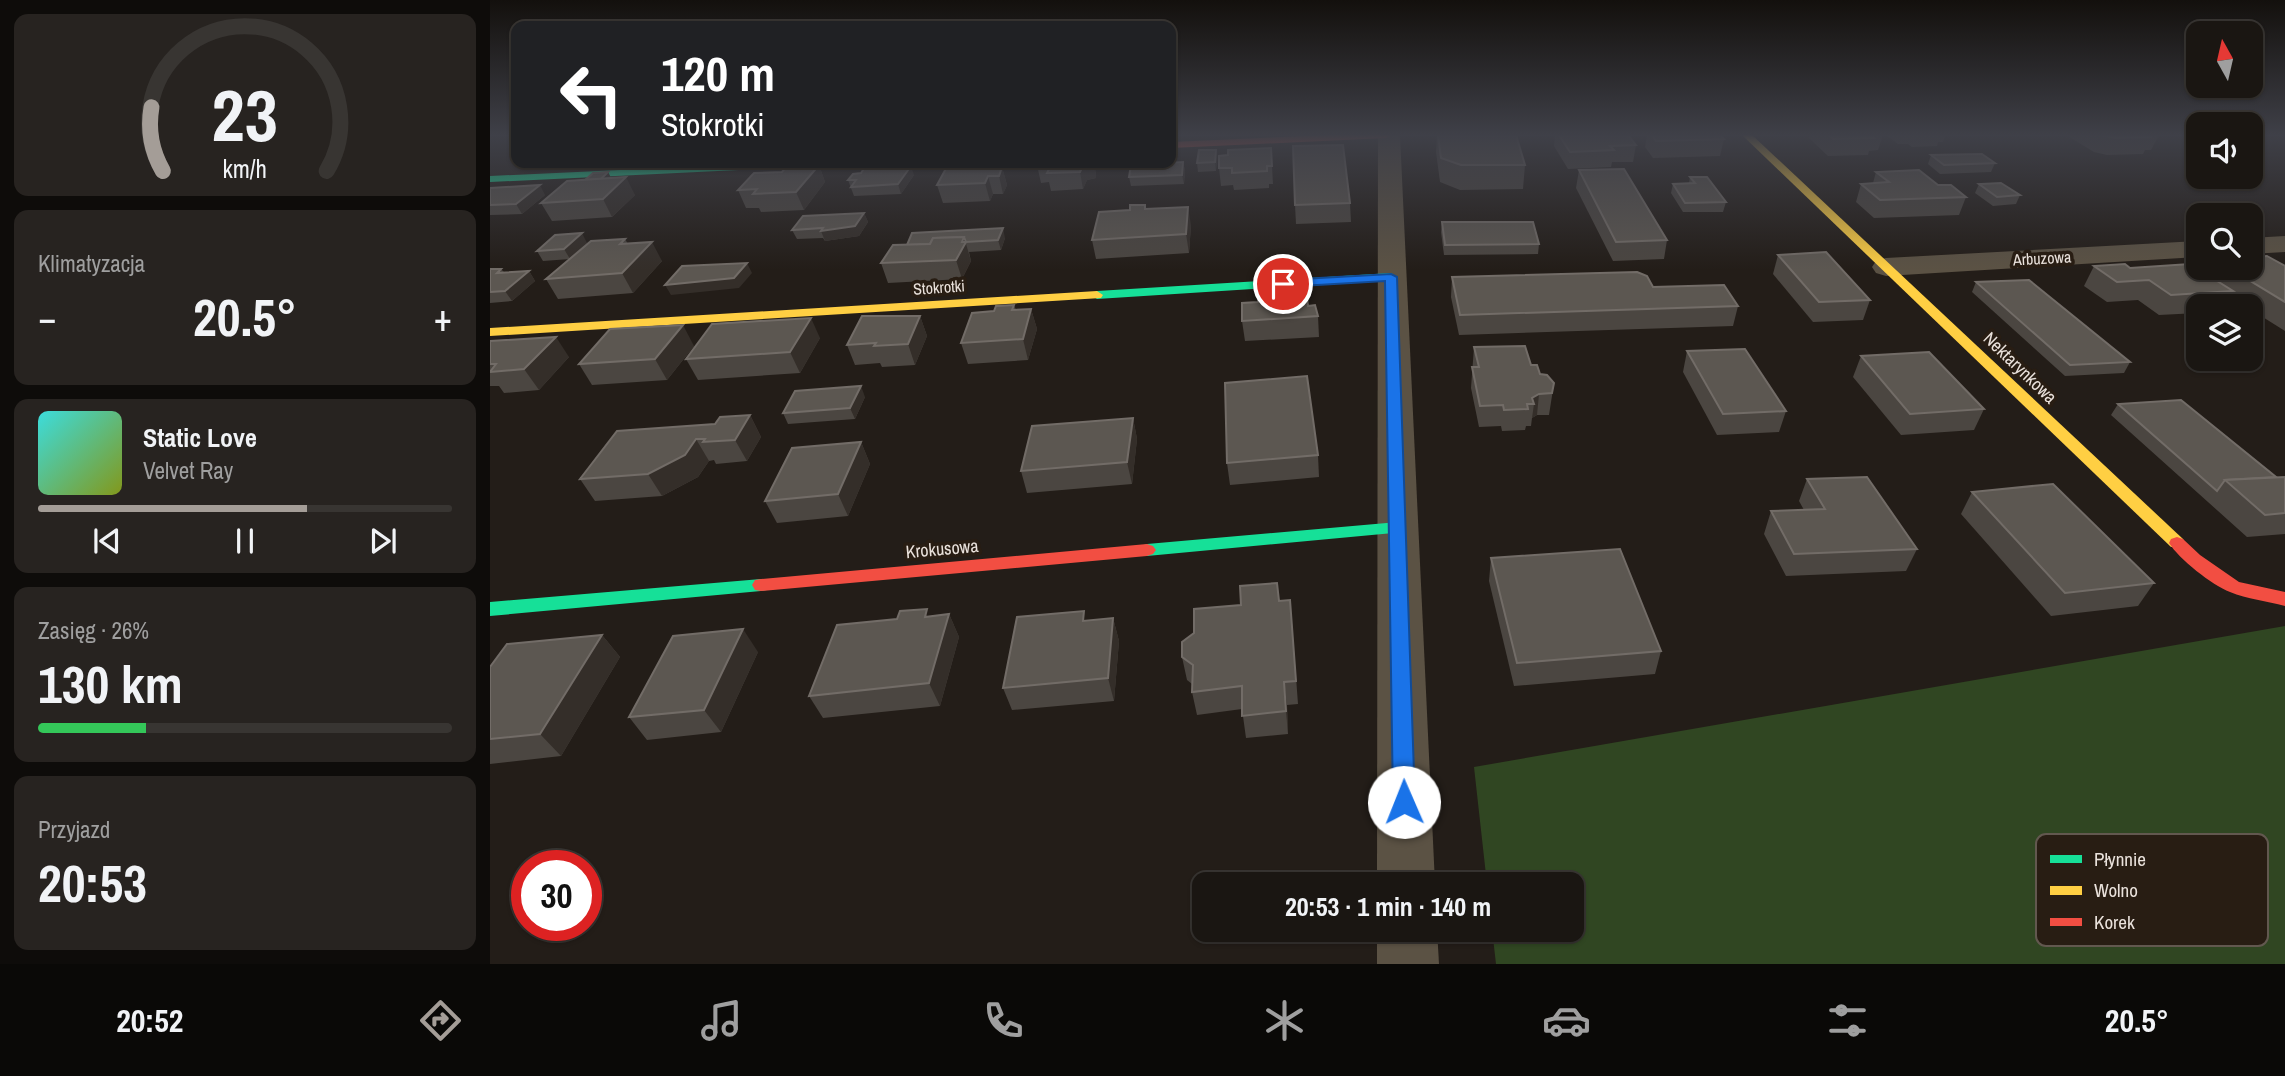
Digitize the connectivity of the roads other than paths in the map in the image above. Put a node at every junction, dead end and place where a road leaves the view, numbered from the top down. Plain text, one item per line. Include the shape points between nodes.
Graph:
1 (1388, 180) edge
2 (1794, 180) edge
3 (2285, 243) edge
4 (2263, 245) edge
5 (2186, 250) edge
6 (1886, 267) junction
7 (1391, 277) junction
8 (490, 332) edge
9 (1398, 528) junction
10 (2285, 599) edge
11 (490, 609) edge
12 (1406, 872) edge
13 (1407, 942) edge
14 (1408, 964) edge

1 - 7 street
2 - 6 street, Nektarynkowa
3 - 4 street
5 - 6 street, Arbuzowa
6 - 10 street, Nektarynkowa via 2194,559 2234,587
7 - 8 street, Stokrotki
7 - 9 street
9 - 11 street, Krokusowa
9 - 12 street
13 - 14 street

